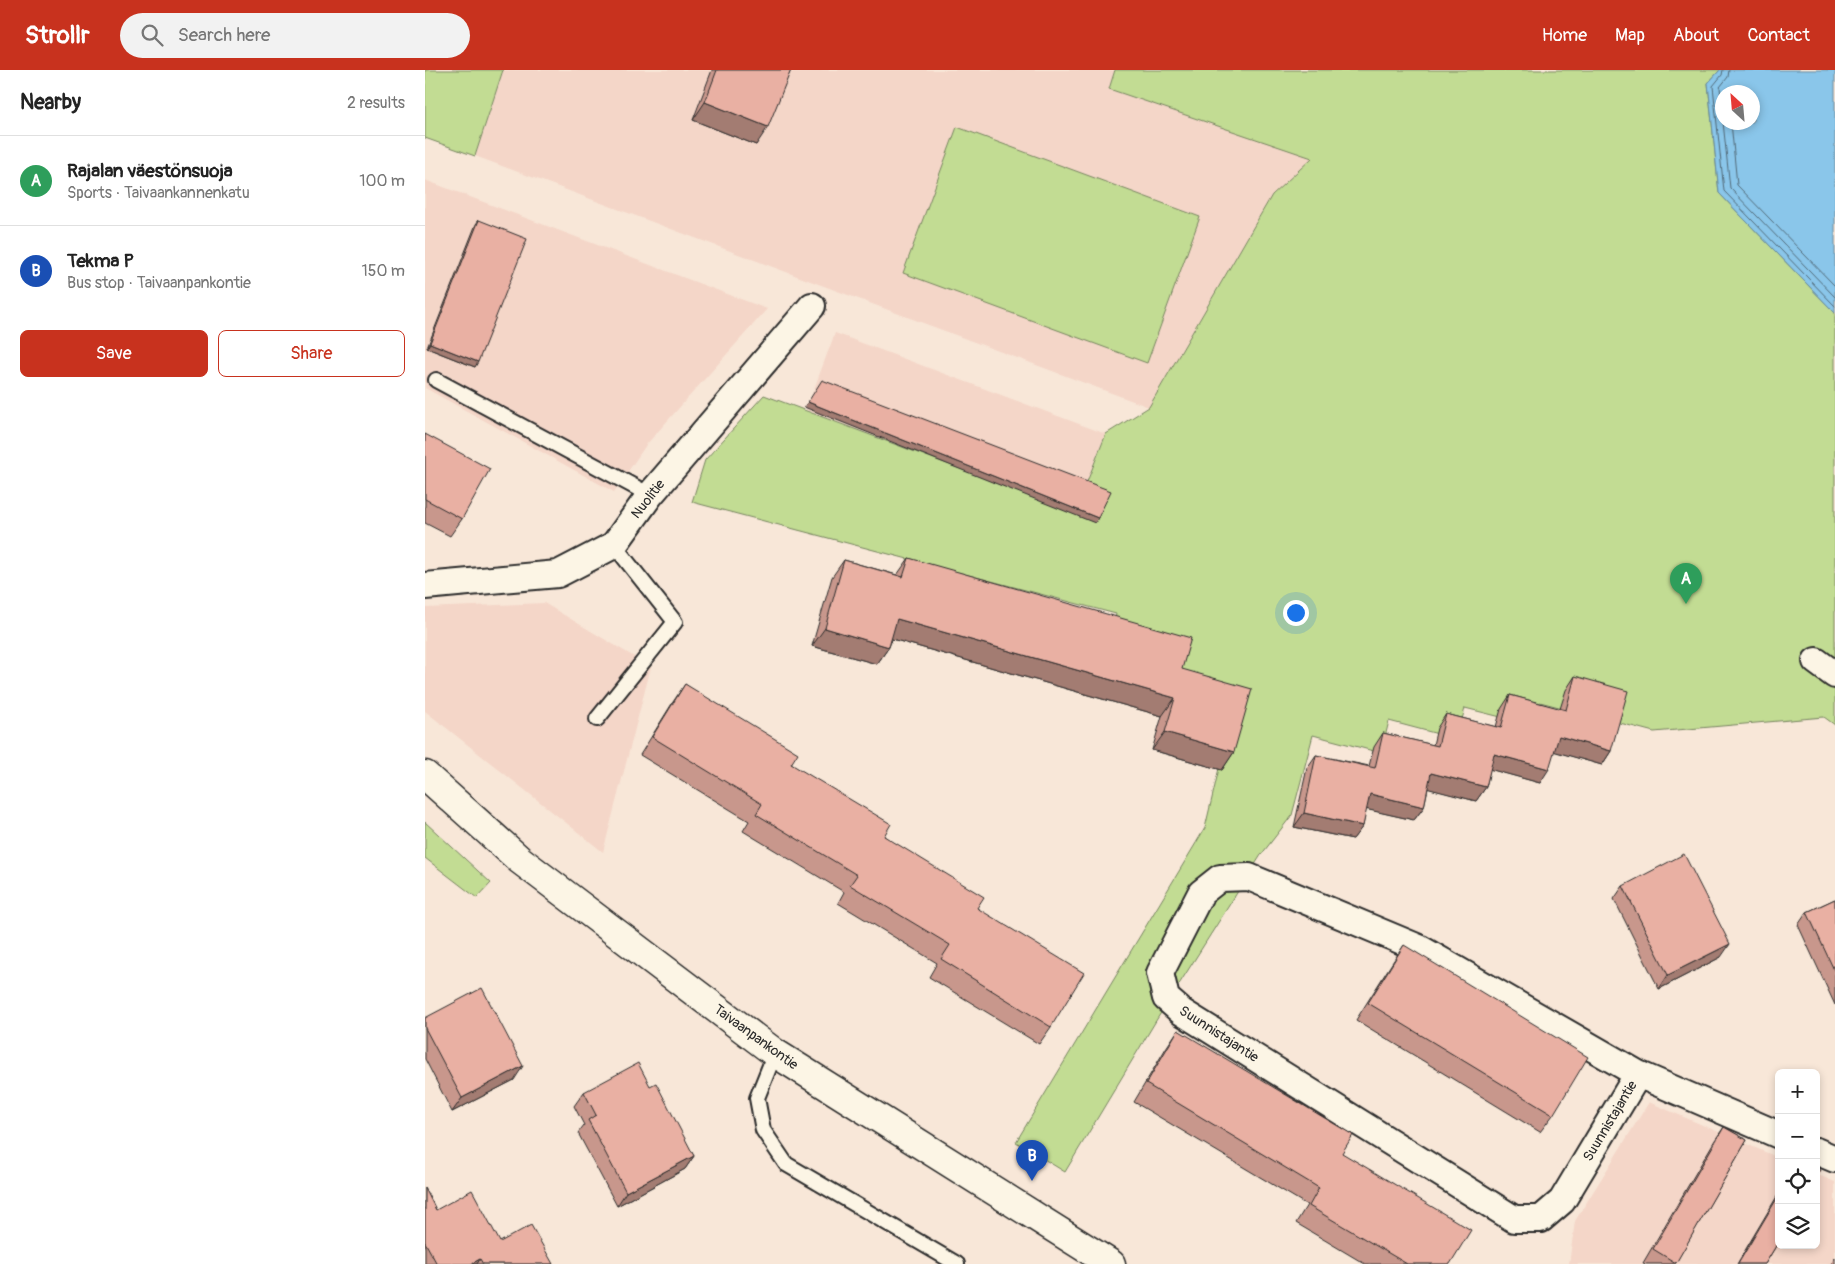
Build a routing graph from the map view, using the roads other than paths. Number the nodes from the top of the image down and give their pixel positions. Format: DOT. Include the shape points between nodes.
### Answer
graph roads {
  1 [pos="812,306"];
  2 [pos="436,380"];
  3 [pos="651,495"];
  4 [pos="614,545"];
  5 [pos="425,586"];
  6 [pos="597,718"];
  7 [pos="425,775"];
  8 [pos="775,1053"];
  9 [pos="1638,1074"];
  10 [pos="1775,1133"];
  11 [pos="1820,1153"];
  12 [pos="1835,1160"];
  13 [pos="957,1264"];
  14 [pos="1111,1264"];
  1 -- 3 [label="street, Nuolitie"];
  2 -- 3 [label="lane"];
  3 -- 4 [label="street, Nuolitie"];
  4 -- 5 [label="street, Nuolitie" via="558,574"];
  4 -- 6 [label="lane" via="675,622"];
  7 -- 8 [label="street, Taivaanpankontie" via="520,860"];
  8 -- 13 [label="lane" via="757,1098 763,1130 786,1164"];
  8 -- 14 [label="street, Taivaanpankontie"];
  9 -- 9 [label="street, Suunnistajantie" via="1419,948 1249,877 1220,878 1201,893 1160,973 1166,998 1182,1012 1514,1219 1541,1219 1562,1201"];
  9 -- 10 [label="street, Suunnistajantie"];
  11 -- 12 [label="street"];
}
